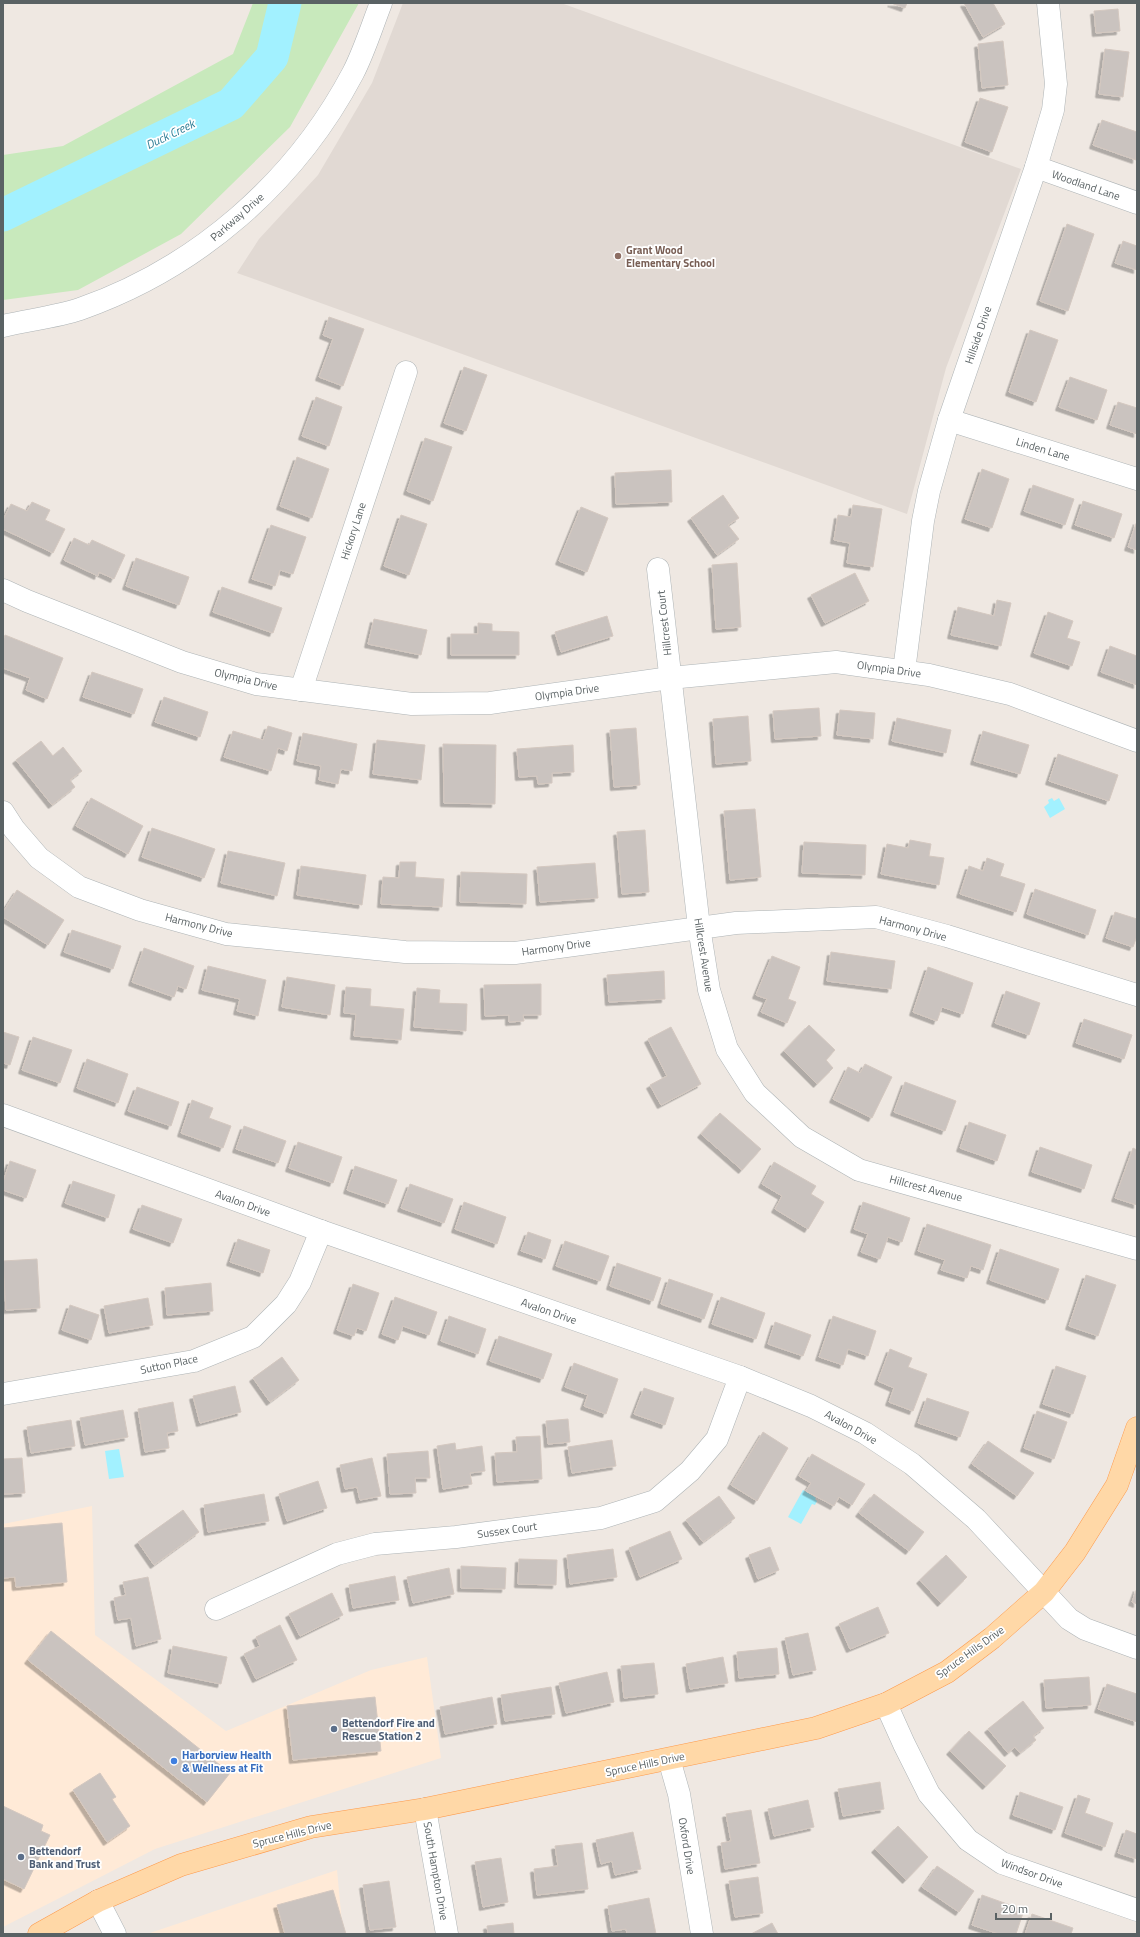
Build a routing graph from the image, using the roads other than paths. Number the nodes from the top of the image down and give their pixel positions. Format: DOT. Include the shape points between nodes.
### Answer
graph roads {
  1 [pos="380,3"];
  2 [pos="1048,3"];
  3 [pos="1036,167"];
  4 [pos="1137,203"];
  5 [pos="3,326"];
  6 [pos="406,372"];
  7 [pos="949,420"];
  8 [pos="1137,479"];
  9 [pos="658,569"];
  10 [pos="3,590"];
  11 [pos="904,671"];
  12 [pos="670,678"];
  13 [pos="301,690"];
  14 [pos="1137,741"];
  15 [pos="3,812"];
  16 [pos="699,927"];
  17 [pos="1137,995"];
  18 [pos="3,1115"];
  19 [pos="321,1231"];
  20 [pos="1137,1249"];
  21 [pos="740,1377"];
  22 [pos="3,1394"];
  23 [pos="1137,1428"];
  24 [pos="1044,1592"];
  25 [pos="216,1609"];
  26 [pos="1137,1648"];
  27 [pos="886,1704"];
  28 [pos="669,1759"];
  29 [pos="425,1809"];
  30 [pos="98,1902"];
  31 [pos="1137,1910"];
  32 [pos="39,1934"];
  33 [pos="115,1934"];
  34 [pos="447,1934"];
  35 [pos="702,1934"];
  1 -- 5 [label="street, Parkway Drive" via="354,72 333,109 288,170 251,207 201,248 137,286 79,309"];
  2 -- 3 [label="street, Hillside Drive" via="1056,84 1053,110"];
  3 -- 4 [label="street, Woodland Lane"];
  3 -- 7 [label="street, Hillside Drive"];
  6 -- 13 [label="street, Hickory Lane"];
  7 -- 8 [label="street, Linden Lane"];
  7 -- 11 [label="street, Hillside Drive" via="923,520"];
  9 -- 12 [label="street, Hillcrest Court"];
  10 -- 13 [label="street, Olympia Drive" via="182,662 256,684"];
  11 -- 12 [label="street, Olympia Drive" via="836,662"];
  11 -- 14 [label="street, Olympia Drive" via="1010,694"];
  12 -- 13 [label="street, Olympia Drive" via="490,703 412,704"];
  12 -- 16 [label="street, Hillcrest Avenue"];
  15 -- 16 [label="street, Harmony Drive" via="39,858 79,887 140,910 226,934 405,952 515,953"];
  16 -- 17 [label="street, Harmony Drive" via="736,923 876,918 947,936"];
  16 -- 20 [label="street, Hillcrest Avenue" via="709,990 727,1049 756,1093 802,1137 859,1170"];
  18 -- 19 [label="street, Avalon Drive"];
  19 -- 21 [label="street, Avalon Drive"];
  19 -- 22 [label="street, Sutton Place" via="297,1287 286,1304 253,1336 194,1361"];
  21 -- 24 [label="street, Avalon Drive" via="812,1406 865,1433 912,1464 976,1518"];
  21 -- 25 [label="street, Sussex Court" via="717,1439 690,1471 655,1501 601,1518 456,1537 375,1544 336,1554"];
  23 -- 24 [label="main road, Spruce Hills Drive" via="1117,1485 1075,1552"];
  24 -- 26 [label="street, Avalon Drive" via="1069,1619 1085,1629"];
  24 -- 27 [label="main road, Spruce Hills Drive" via="992,1638 947,1672"];
  27 -- 28 [label="main road, Spruce Hills Drive" via="816,1728"];
  27 -- 31 [label="street, Windsor Drive" via="929,1794 968,1840 1002,1863"];
  28 -- 29 [label="main road, Spruce Hills Drive"];
  28 -- 35 [label="street, Oxford Drive" via="679,1794"];
  29 -- 30 [label="main road, Spruce Hills Drive" via="299,1830 181,1865"];
  29 -- 34 [label="street, South Hampton Drive"];
  30 -- 32 [label="main road, Spruce Hills Drive"];
  30 -- 33 [label="street"];
}
